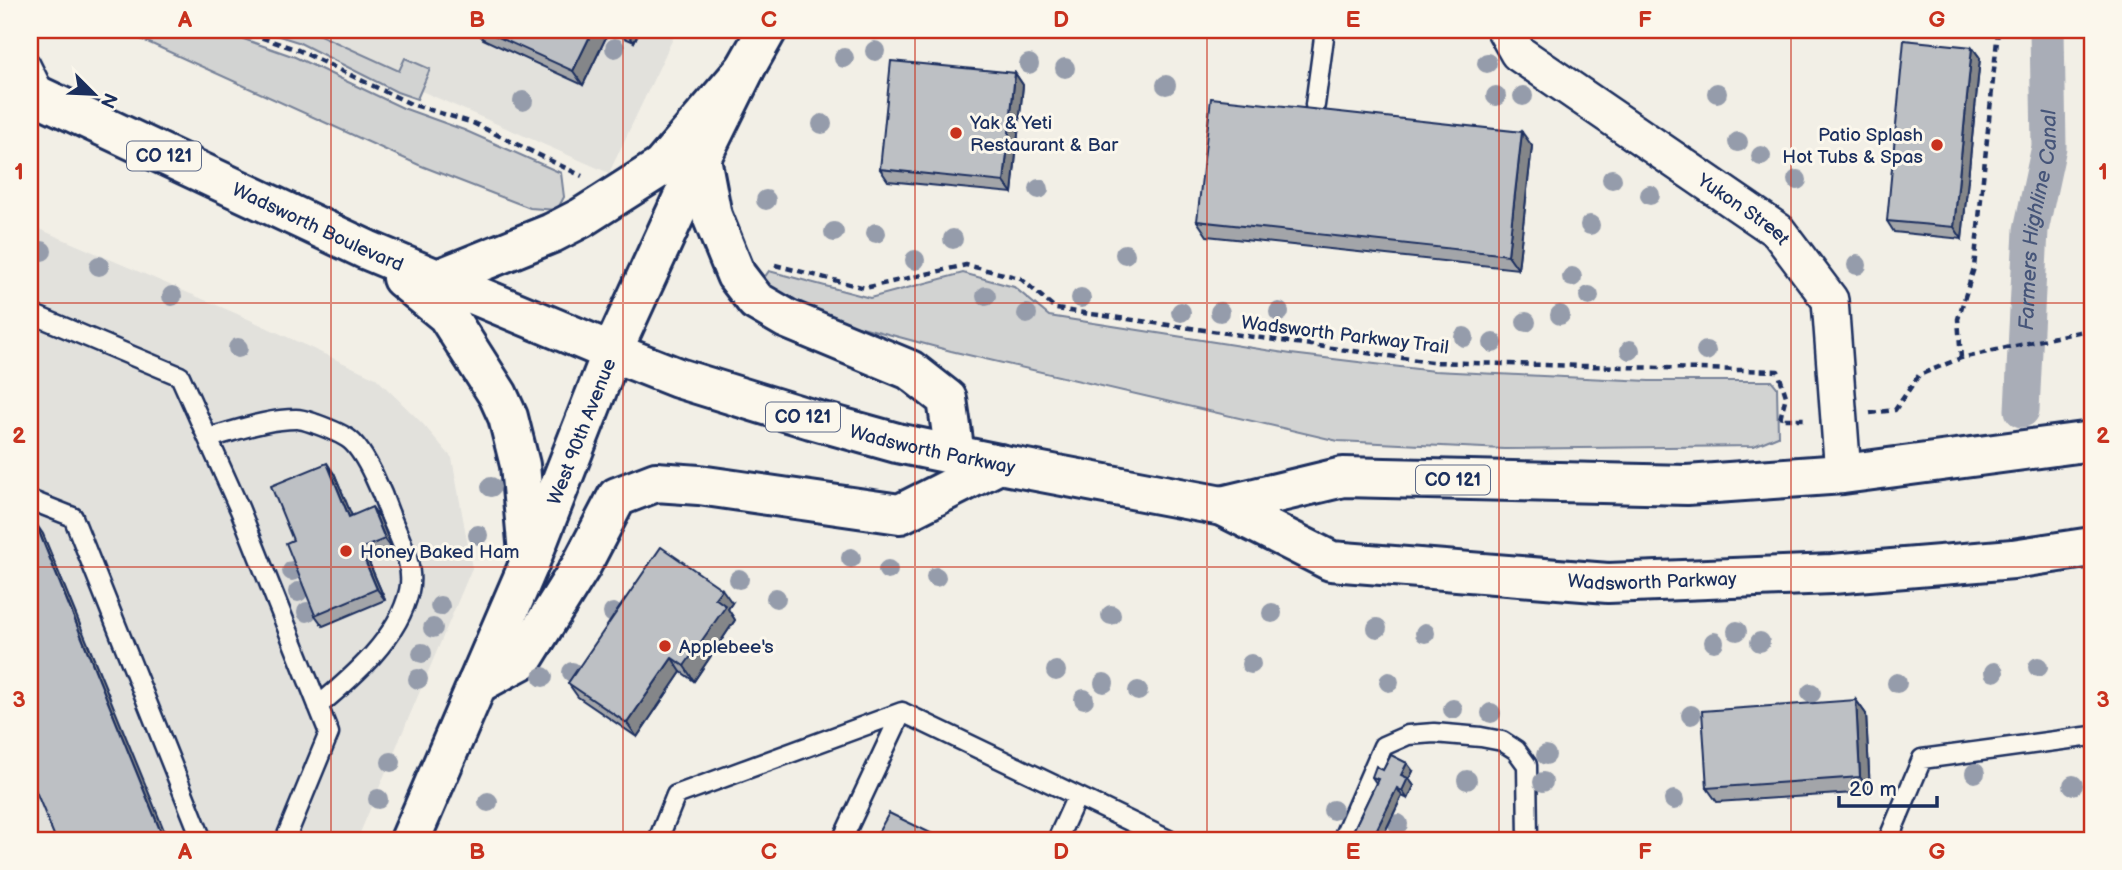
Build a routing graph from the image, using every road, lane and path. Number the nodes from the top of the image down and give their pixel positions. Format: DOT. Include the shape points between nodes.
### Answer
graph roads {
  1 [pos="239,30"];
  2 [pos="767,30"];
  3 [pos="1325,30"];
  4 [pos="1505,30"];
  5 [pos="1998,30"];
  6 [pos="30,63"];
  7 [pos="745,69"];
  8 [pos="36,100"];
  9 [pos="1315,105"];
  10 [pos="701,158"];
  11 [pos="583,177"];
  12 [pos="368,250"];
  13 [pos="774,265"];
  14 [pos="438,279"];
  15 [pos="30,313"];
  16 [pos="2092,329"];
  17 [pos="612,352"];
  18 [pos="1961,358"];
  19 [pos="1838,418"];
  20 [pos="208,438"];
  21 [pos="2092,441"];
  22 [pos="955,455"];
  23 [pos="999,464"];
  24 [pos="1843,474"];
  25 [pos="30,500"];
  26 [pos="1222,506"];
  27 [pos="2092,547"];
  28 [pos="529,564"];
  29 [pos="477,684"];
  30 [pos="318,706"];
  31 [pos="902,712"];
  32 [pos="2092,736"];
  33 [pos="1077,796"];
  34 [pos="202,840"];
  35 [pos="285,840"];
  36 [pos="410,840"];
  37 [pos="658,840"];
  38 [pos="842,840"];
  39 [pos="1057,840"];
  40 [pos="1169,840"];
  41 [pos="1342,840"];
  42 [pos="1528,840"];
  43 [pos="1888,840"];
  1 -- 11 [label="path" via="298,50 411,104 473,123"];
  2 -- 7 [label="main road, West 90th Avenue"];
  3 -- 9 [label="lane"];
  4 -- 19 [label="street, Yukon Street" via="1518,53 1778,231 1830,300"];
  5 -- 18 [label="path" via="1974,268 1958,319"];
  6 -- 8 [label="lane"];
  7 -- 10 [label="main road, West 90th Avenue"];
  7 -- 14 [label="main road" via="661,167 552,233"];
  8 -- 12 [label="main road, Wadsworth Boulevard / CO 121"];
  10 -- 17 [label="main road, West 90th Avenue"];
  10 -- 22 [label="main road" via="712,216 736,275 756,301 787,319 910,370 947,398"];
  12 -- 14 [label="main road, Wadsworth Boulevard / CO 121"];
  12 -- 28 [label="main road" via="447,315 498,395 520,465"];
  13 -- 19 [label="path, Wadsworth Parkway Trail" via="864,288 966,265 1020,278 1056,309 1431,362 1778,371 1786,396 1780,419"];
  14 -- 17 [label="main road, Wadsworth Boulevard / CO 121"];
  15 -- 20 [label="lane" via="180,376"];
  16 -- 18 [label="path, Wadsworth Parkway Trail"];
  17 -- 22 [label="main road, Wadsworth Parkway / CO 121" via="678,378 811,419"];
  17 -- 28 [label="main road, West 90th Avenue"];
  18 -- 19 [label="path, Wadsworth Parkway Trail" via="1919,375 1895,410"];
  19 -- 24 [label="street, Yukon Street"];
  20 -- 30 [label="lane"];
  20 -- 30 [label="lane" via="267,422 298,419 321,426 351,441 384,498 411,569 409,591 399,617 369,659"];
  21 -- 24 [label="main road, Wadsworth Parkway / CO 121"];
  22 -- 23 [label="main road, Wadsworth Parkway / CO 121"];
  23 -- 26 [label="main road, Wadsworth Parkway / CO 121"];
  23 -- 29 [label="main road" via="900,514 656,482 617,497 523,659"];
  24 -- 26 [label="main road, Wadsworth Parkway / CO 121" via="1687,485 1343,477"];
  25 -- 34 [label="lane" via="73,517"];
  26 -- 27 [label="main road, Wadsworth Parkway / CO 121" via="1331,561 1608,583 1832,574 2013,559"];
  28 -- 29 [label="main road, West 90th Avenue"];
  29 -- 36 [label="main road, West 90th Avenue"];
  30 -- 35 [label="lane" via="329,733"];
  31 -- 33 [label="lane"];
  31 -- 37 [label="lane" via="676,795"];
  31 -- 38 [label="lane"];
  32 -- 43 [label="lane" via="1922,759"];
  33 -- 39 [label="lane"];
  33 -- 40 [label="lane"];
  41 -- 42 [label="lane" via="1383,746 1408,735 1434,733 1502,741 1516,750 1527,765"];
}
